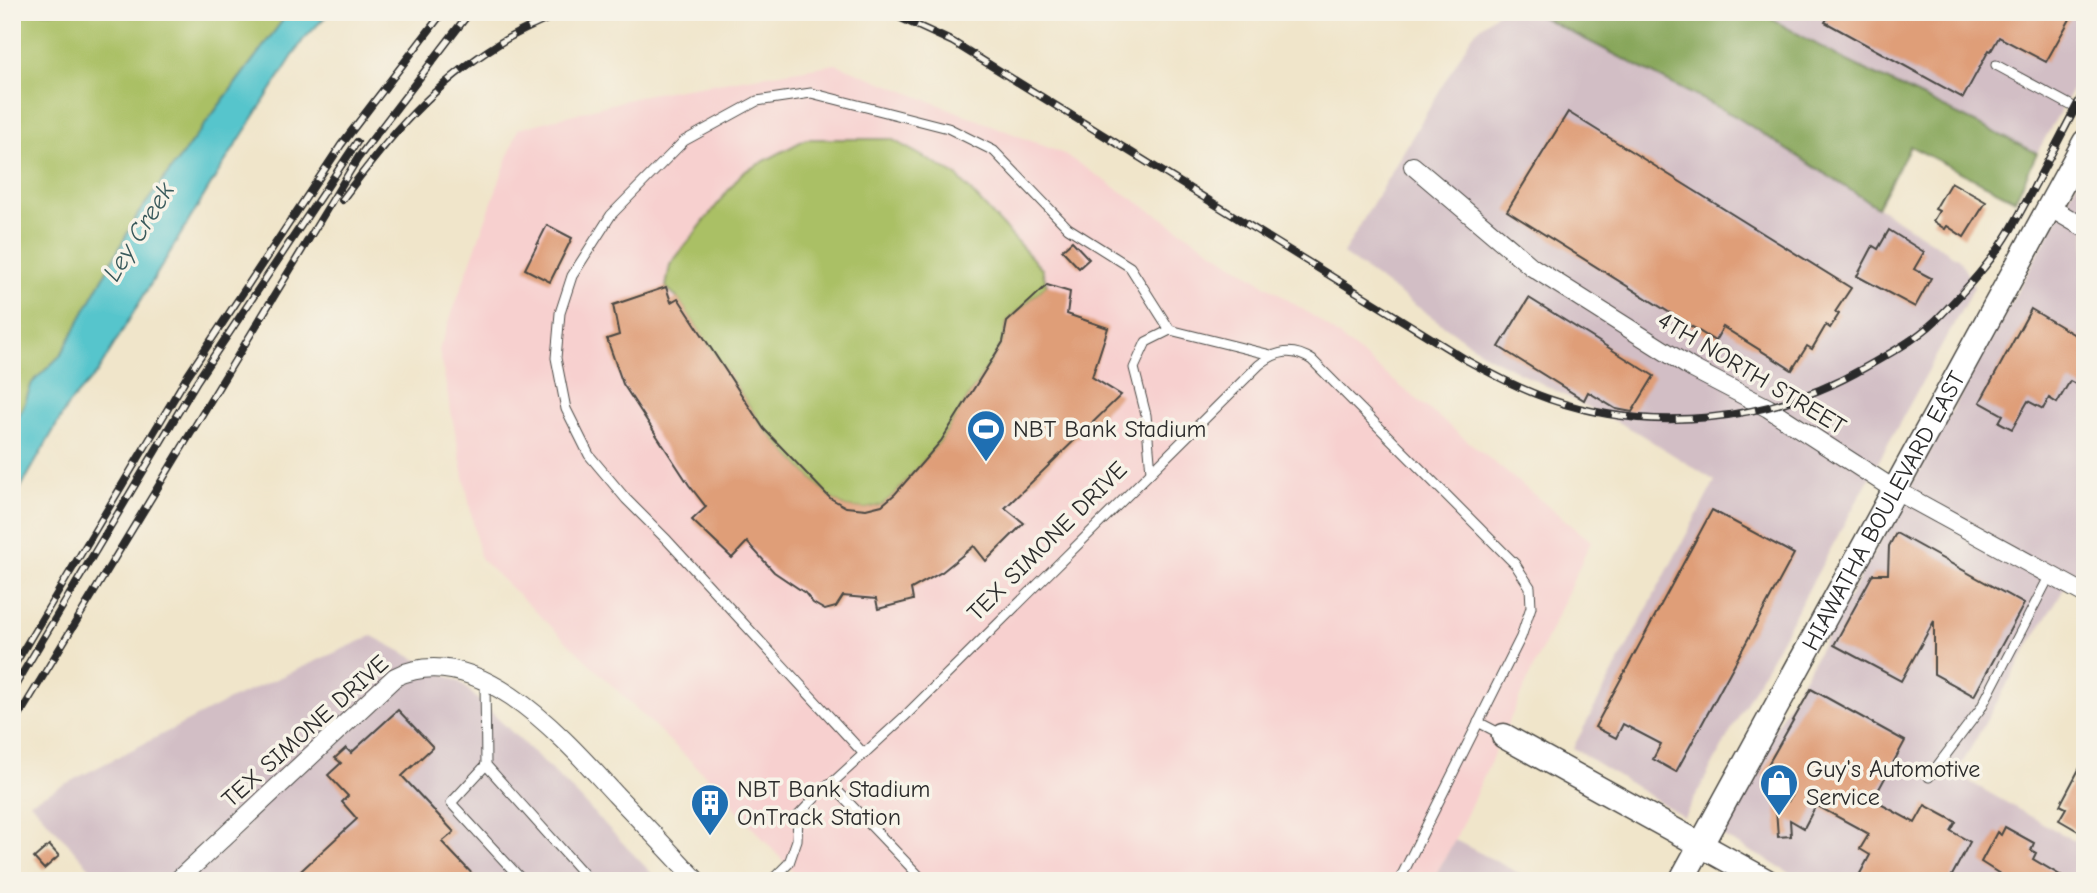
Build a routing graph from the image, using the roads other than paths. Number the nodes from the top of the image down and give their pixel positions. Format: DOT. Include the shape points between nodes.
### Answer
graph roads {
  1 [pos="1996,65"];
  2 [pos="2085,113"];
  3 [pos="2085,142"];
  4 [pos="1413,166"];
  5 [pos="2049,207"];
  6 [pos="2085,228"];
  7 [pos="1170,330"];
  8 [pos="1272,355"];
  9 [pos="1151,472"];
  10 [pos="1895,490"];
  11 [pos="2050,575"];
  12 [pos="2085,594"];
  13 [pos="485,682"];
  14 [pos="1478,722"];
  15 [pos="1504,736"];
  16 [pos="864,754"];
  17 [pos="486,765"];
  18 [pos="1928,777"];
  19 [pos="831,784"];
  20 [pos="1700,845"];
  21 [pos="695,880"];
  22 [pos="177,881"];
  23 [pos="523,881"];
  24 [pos="590,881"];
  25 [pos="771,881"];
  26 [pos="924,881"];
  27 [pos="1399,881"];
  28 [pos="1681,881"];
  29 [pos="1766,881"];
  1 -- 2 [label="lane"];
  3 -- 5 [label="street, HIAWATHA BOULEVARD EAST"];
  4 -- 10 [label="street, 4TH NORTH STREET" via="1532,267"];
  5 -- 6 [label="street"];
  5 -- 10 [label="street, HIAWATHA BOULEVARD EAST"];
  7 -- 8 [label="lane"];
  7 -- 9 [label="lane" via="1146,342 1134,368 1146,415"];
  7 -- 16 [label="lane" via="1130,267 1069,228 994,151 948,128 811,93 757,101 684,141 611,215 572,276 560,313 556,358 566,409 589,455 626,499"];
  8 -- 9 [label="lane, TEX SIMONE DRIVE"];
  8 -- 14 [label="lane" via="1282,351 1312,360 1515,564 1530,587 1531,607 1521,637"];
  9 -- 16 [label="lane, TEX SIMONE DRIVE"];
  10 -- 11 [label="street, 4TH NORTH STREET"];
  10 -- 20 [label="street, HIAWATHA BOULEVARD EAST"];
  11 -- 12 [label="street, 4TH NORTH STREET"];
  11 -- 18 [label="lane" via="1981,708"];
  13 -- 17 [label="lane"];
  13 -- 21 [label="street, TEX SIMONE DRIVE" via="561,736"];
  13 -- 22 [label="street, TEX SIMONE DRIVE" via="448,668 422,668 395,677"];
  14 -- 15 [label="lane"];
  14 -- 27 [label="lane"];
  15 -- 20 [label="street"];
  16 -- 19 [label="lane, TEX SIMONE DRIVE"];
  17 -- 23 [label="lane" via="451,803"];
  17 -- 24 [label="lane"];
  19 -- 25 [label="lane, TEX SIMONE DRIVE" via="798,816 797,840 789,863"];
  19 -- 26 [label="lane"];
  20 -- 28 [label="street, HIAWATHA BOULEVARD EAST"];
  20 -- 29 [label="street"];
}
